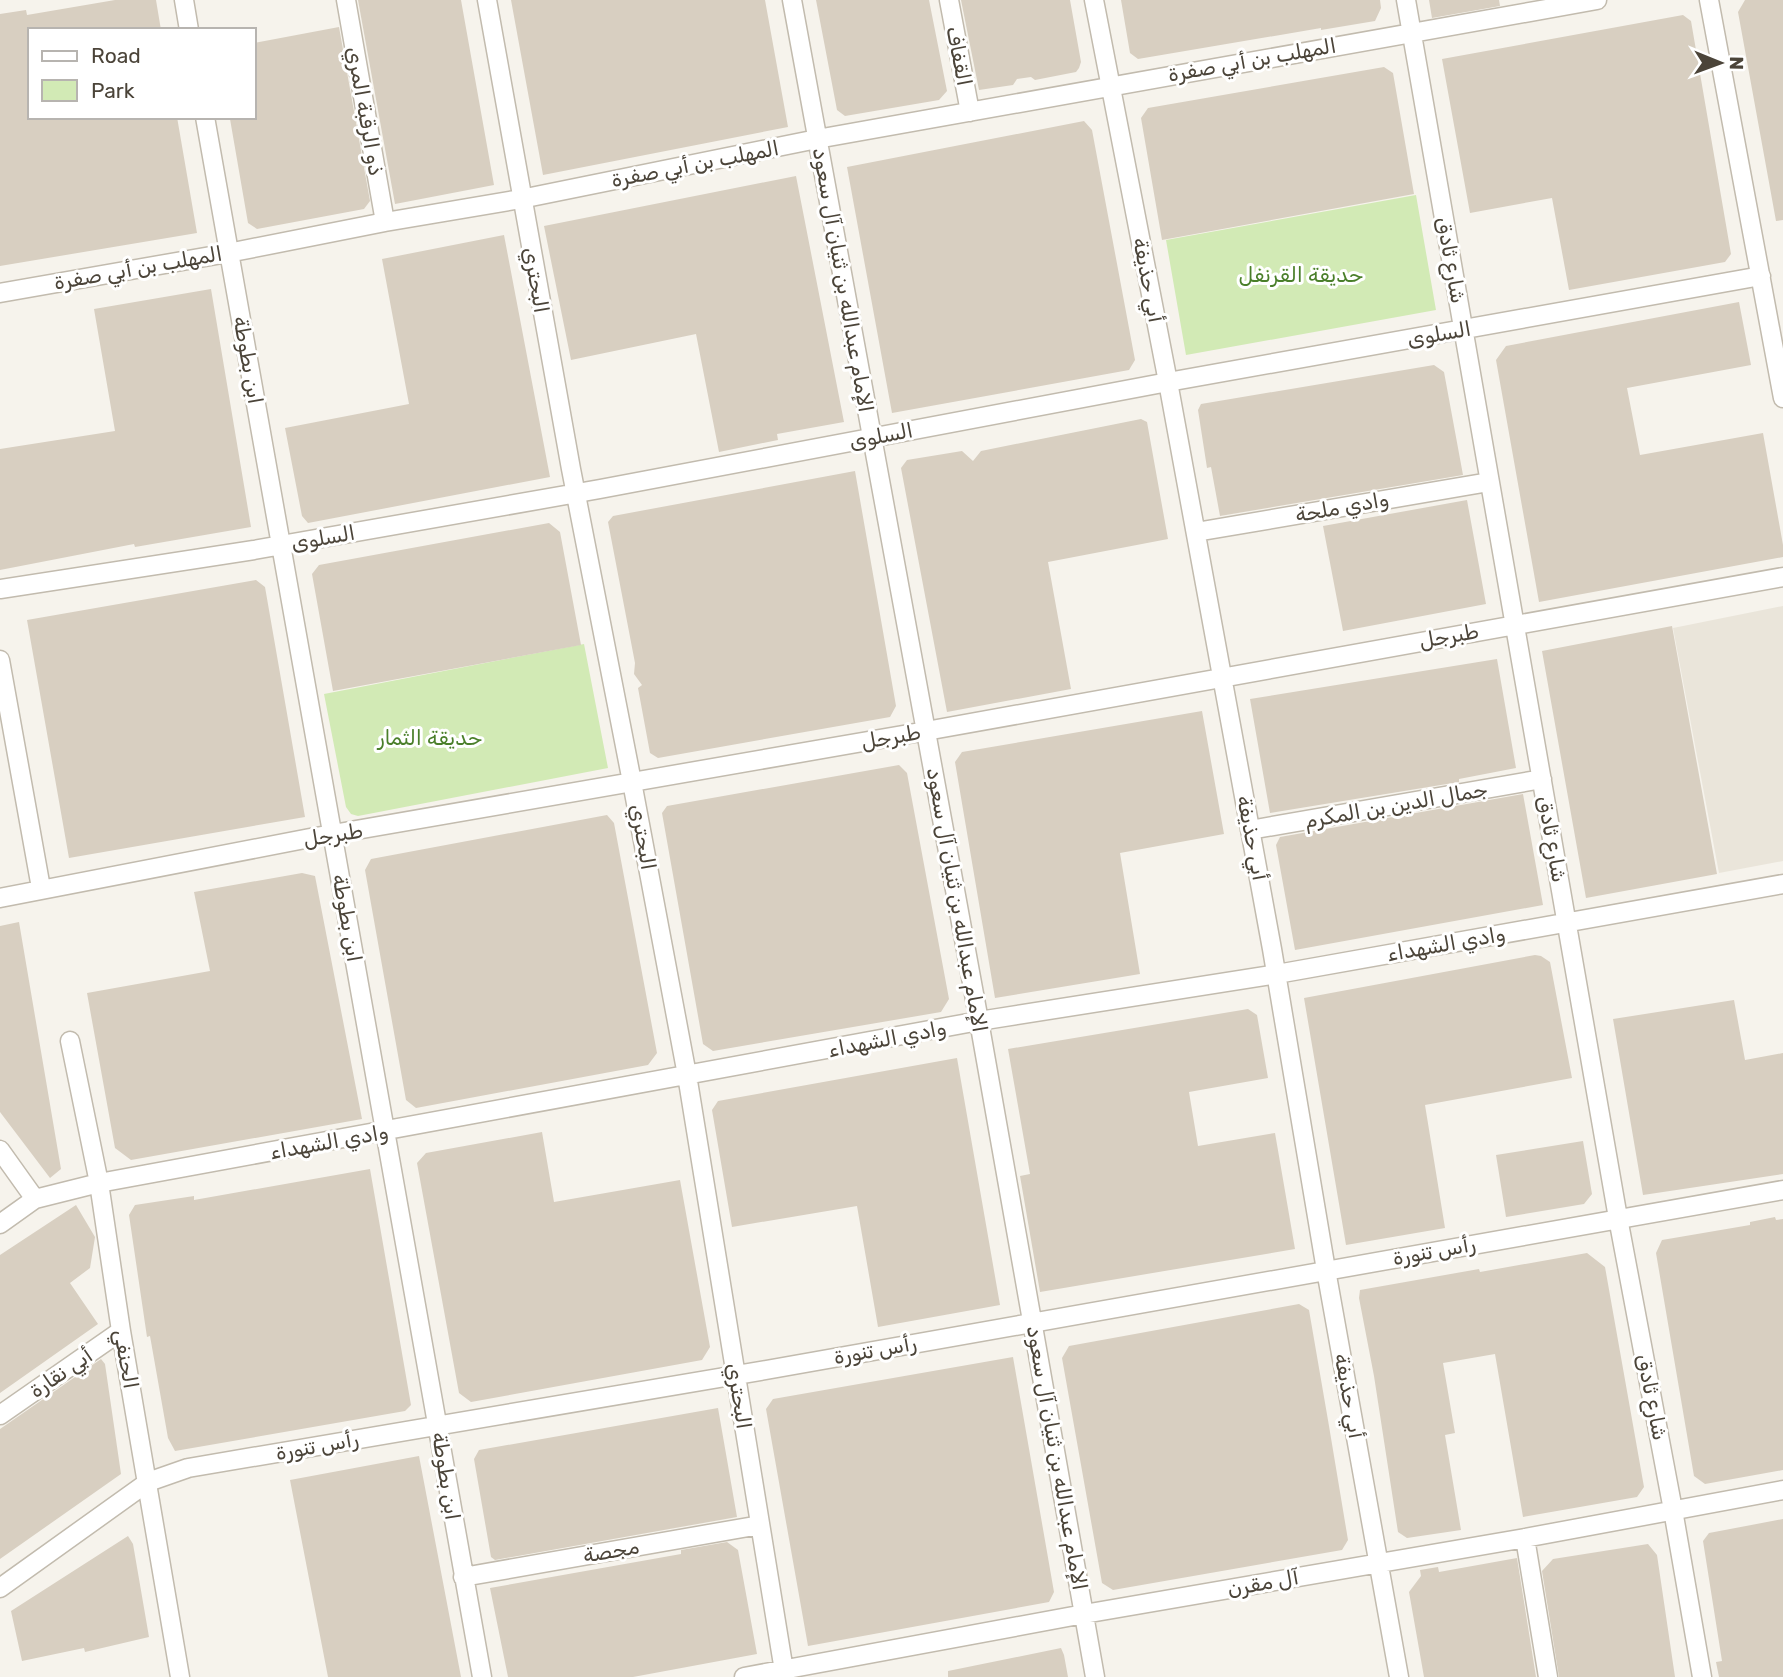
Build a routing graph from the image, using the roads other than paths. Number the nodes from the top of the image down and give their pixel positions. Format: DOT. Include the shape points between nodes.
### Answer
graph roads {
  1 [pos="184,0"];
  2 [pos="346,0"];
  3 [pos="486,0"];
  4 [pos="792,0"];
  5 [pos="949,0"];
  6 [pos="1094,0"];
  7 [pos="1406,0"];
  8 [pos="1597,0"];
  9 [pos="1709,0"];
  10 [pos="189,28"];
  11 [pos="1411,32"];
  12 [pos="1110,86"];
  13 [pos="970,112"];
  14 [pos="205,119"];
  15 [pos="817,139"];
  16 [pos="521,199"];
  17 [pos="385,222"];
  18 [pos="228,253"];
  19 [pos="1760,276"];
  20 [pos="0,293"];
  21 [pos="1777,325"];
  22 [pos="1463,330"];
  23 [pos="1168,382"];
  24 [pos="1783,398"];
  25 [pos="872,438"];
  26 [pos="1489,482"];
  27 [pos="575,493"];
  28 [pos="1196,532"];
  29 [pos="282,545"];
  30 [pos="1783,577"];
  31 [pos="0,589"];
  32 [pos="1516,625"];
  33 [pos="0,660"];
  34 [pos="1222,677"];
  35 [pos="926,731"];
  36 [pos="1542,779"];
  37 [pos="632,782"];
  38 [pos="1250,830"];
  39 [pos="332,835"];
  40 [pos="1783,884"];
  41 [pos="41,888"];
  42 [pos="0,898"];
  43 [pos="1567,923"];
  44 [pos="1277,974"];
  45 [pos="979,1021"];
  46 [pos="70,1041"];
  47 [pos="687,1076"];
  48 [pos="386,1132"];
  49 [pos="0,1150"];
  50 [pos="99,1182"];
  51 [pos="1783,1190"];
  52 [pos="35,1199"];
  53 [pos="1618,1218"];
  54 [pos="0,1224"];
  55 [pos="1326,1270"];
  56 [pos="1033,1321"];
  57 [pos="121,1331"];
  58 [pos="736,1375"];
  59 [pos="0,1415"];
  60 [pos="438,1425"];
  61 [pos="148,1482"];
  62 [pos="1783,1490"];
  63 [pos="1673,1510"];
  64 [pos="760,1525"];
  65 [pos="1525,1538"];
  66 [pos="1379,1563"];
  67 [pos="463,1577"];
  68 [pos="0,1588"];
  69 [pos="1084,1614"];
  70 [pos="785,1673"];
  71 [pos="180,1677"];
  72 [pos="482,1677"];
  73 [pos="744,1677"];
  74 [pos="1095,1677"];
  75 [pos="1399,1677"];
  76 [pos="1548,1677"];
  77 [pos="1702,1677"];
  1 -- 10 [label="street"];
  2 -- 17 [label="street, ذو الرقبة المري"];
  3 -- 16 [label="street, البحتري"];
  4 -- 15 [label="street, الإمام عبدالله بن ثنيان آل سعود"];
  5 -- 13 [label="street, القفاف"];
  6 -- 12 [label="street, أبي حذيفة"];
  7 -- 11 [label="street, شارع ثادق"];
  8 -- 11 [label="street, المهلب بن أبي صفرة"];
  9 -- 19 [label="street"];
  11 -- 12 [label="street, المهلب بن أبي صفرة"];
  11 -- 22 [label="street, شارع ثادق"];
  12 -- 13 [label="street, المهلب بن أبي صفرة"];
  12 -- 23 [label="street, أبي حذيفة"];
  13 -- 15 [label="street, المهلب بن أبي صفرة"];
  14 -- 18 [label="street, ابن بطوطة"];
  15 -- 16 [label="street, المهلب بن أبي صفرة"];
  15 -- 25 [label="street, الإمام عبدالله بن ثنيان آل سعود"];
  16 -- 17 [label="street, المهلب بن أبي صفرة"];
  16 -- 27 [label="street, البحتري"];
  17 -- 18 [label="street, المهلب بن أبي صفرة"];
  18 -- 20 [label="street, المهلب بن أبي صفرة"];
  18 -- 29 [label="street, ابن بطوطة"];
  19 -- 21 [label="street"];
  19 -- 22 [label="street, السلوى"];
  21 -- 24 [label="street"];
  22 -- 23 [label="street, السلوى"];
  22 -- 26 [label="street, شارع ثادق"];
  23 -- 25 [label="street, السلوى"];
  23 -- 28 [label="street, أبي حذيفة"];
  25 -- 27 [label="street, السلوى"];
  25 -- 35 [label="street, الإمام عبدالله بن ثنيان آل سعود"];
  26 -- 28 [label="street, وادي ملحة"];
  26 -- 32 [label="street, شارع ثادق"];
  27 -- 29 [label="street, السلوى"];
  27 -- 37 [label="street, البحتري"];
  28 -- 34 [label="street, أبي حذيفة"];
  29 -- 31 [label="street, السلوى"];
  29 -- 39 [label="street, ابن بطوطة"];
  30 -- 32 [label="street, طبرجل"];
  32 -- 34 [label="street, طبرجل"];
  32 -- 36 [label="street, شارع ثادق"];
  33 -- 41 [label="street"];
  34 -- 35 [label="street, طبرجل"];
  34 -- 38 [label="street, أبي حذيفة"];
  35 -- 37 [label="street, طبرجل"];
  35 -- 45 [label="street, الإمام عبدالله بن ثنيان آل سعود"];
  36 -- 38 [label="street, جمال الدين بن المكرم"];
  36 -- 43 [label="street, شارع ثادق"];
  37 -- 39 [label="street, طبرجل"];
  37 -- 47 [label="street, البحتري"];
  38 -- 44 [label="street, أبي حذيفة"];
  39 -- 41 [label="street, طبرجل"];
  39 -- 48 [label="street, ابن بطوطة"];
  40 -- 43 [label="street, وادي الشهداء"];
  41 -- 42 [label="street, طبرجل"];
  43 -- 44 [label="street, وادي الشهداء"];
  43 -- 53 [label="street, شارع ثادق"];
  44 -- 45 [label="street, وادي الشهداء"];
  44 -- 55 [label="street, أبي حذيفة"];
  45 -- 47 [label="street, وادي الشهداء"];
  45 -- 56 [label="street, الإمام عبدالله بن ثنيان آل سعود"];
  46 -- 50 [label="street, الحنفي"];
  47 -- 48 [label="street, وادي الشهداء"];
  47 -- 58 [label="street, البحتري"];
  48 -- 50 [label="street, وادي الشهداء"];
  48 -- 60 [label="street, ابن بطوطة"];
  49 -- 52 [label="street"];
  50 -- 52 [label="street, وادي الشهداء"];
  50 -- 57 [label="street, الحنفي"];
  51 -- 53 [label="street, رأس تنورة"];
  52 -- 54 [label="street, وادي الشهداء"];
  53 -- 55 [label="street, رأس تنورة"];
  53 -- 63 [label="street, شارع ثادق"];
  55 -- 56 [label="street, رأس تنورة"];
  55 -- 66 [label="street, أبي حذيفة"];
  56 -- 58 [label="street, رأس تنورة"];
  56 -- 69 [label="street, الإمام عبدالله بن ثنيان آل سعود"];
  57 -- 59 [label="street, أبي نقارة"];
  57 -- 61 [label="street, الحنفي"];
  58 -- 60 [label="street, رأس تنورة"];
  58 -- 64 [label="street, البحتري"];
  60 -- 61 [label="street, رأس تنورة" via="188,1468"];
  60 -- 67 [label="street, ابن بطوطة"];
  61 -- 68 [label="street, رأس تنورة"];
  61 -- 71 [label="street, الحنفي"];
  62 -- 63 [label="street, آل مقرن"];
  63 -- 65 [label="street, آل مقرن"];
  63 -- 77 [label="street, شارع ثادق"];
  64 -- 67 [label="street, مجصة"];
  64 -- 70 [label="street, البحتري"];
  65 -- 66 [label="street, آل مقرن"];
  65 -- 76 [label="street"];
  66 -- 69 [label="street, آل مقرن"];
  66 -- 75 [label="street, أبي حذيفة"];
  67 -- 72 [label="street, ابن بطوطة"];
  69 -- 70 [label="street, آل مقرن"];
  69 -- 74 [label="street, الإمام عبدالله بن ثنيان آل سعود"];
  70 -- 73 [label="street, آل مقرن"];
}
